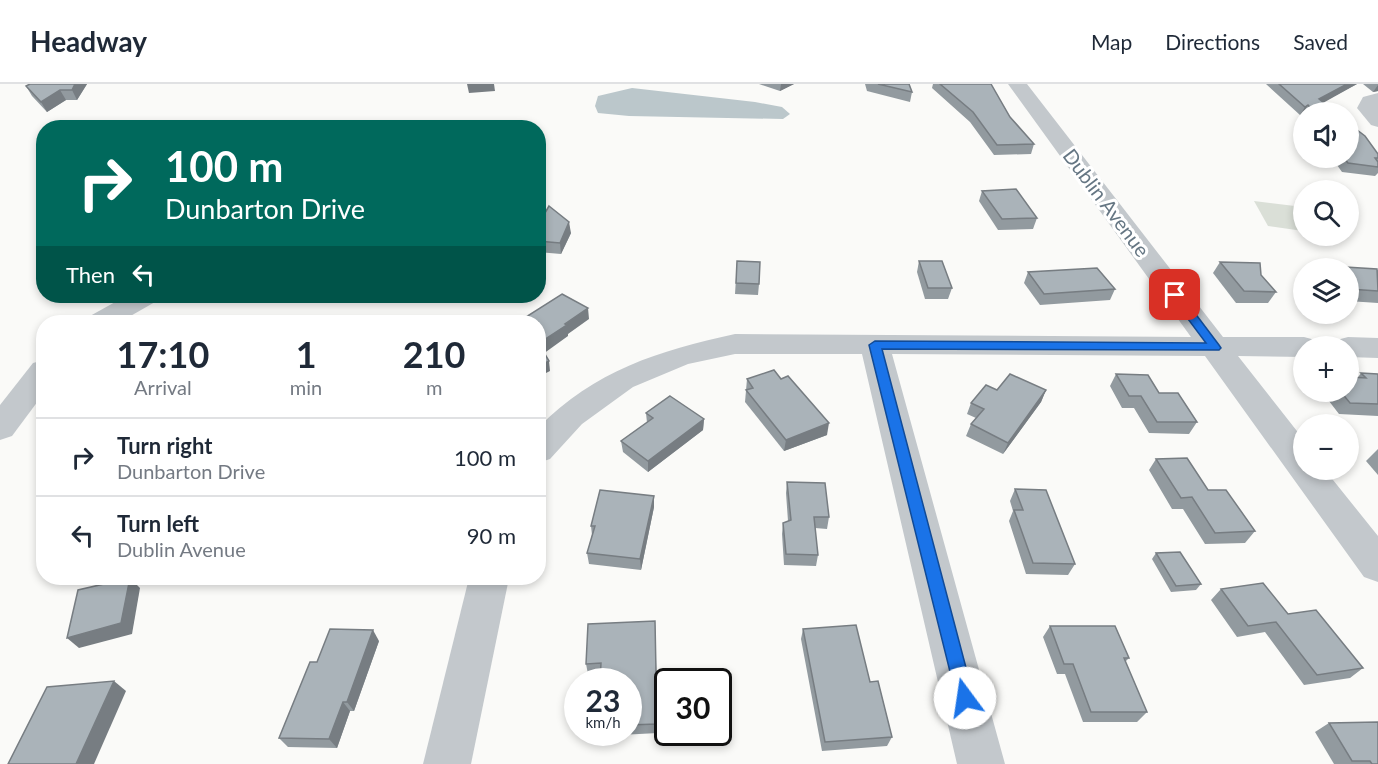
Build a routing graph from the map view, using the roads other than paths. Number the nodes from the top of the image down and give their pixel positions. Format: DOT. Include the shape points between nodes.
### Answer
graph roads {
  1 [pos="1017,84"];
  2 [pos="1378,99"];
  3 [pos="1378,121"];
  4 [pos="133,303"];
  5 [pos="112,315"];
  6 [pos="875,345"];
  7 [pos="1293,347"];
  8 [pos="1359,347"];
  9 [pos="1215,348"];
  10 [pos="1378,348"];
  11 [pos="36,381"];
  12 [pos="0,428"];
  13 [pos="546,442"];
  14 [pos="1293,451"];
  15 [pos="1314,480"];
  16 [pos="1378,565"];
  17 [pos="487,585"];
  18 [pos="447,764"];
  19 [pos="981,764"];
  1 -- 9 [label="street, Dublin Avenue"];
  2 -- 3 [label="street" via="1370,101 1367,108"];
  4 -- 5 [label="street"];
  6 -- 9 [label="street"];
  6 -- 13 [label="street" via="735,344 680,356 622,380 570,416"];
  6 -- 19 [label="street"];
  7 -- 9 [label="street"];
  8 -- 10 [label="street"];
  9 -- 14 [label="street, Dublin Avenue"];
  11 -- 12 [label="street"];
  15 -- 16 [label="street"];
  17 -- 18 [label="street"];
}
